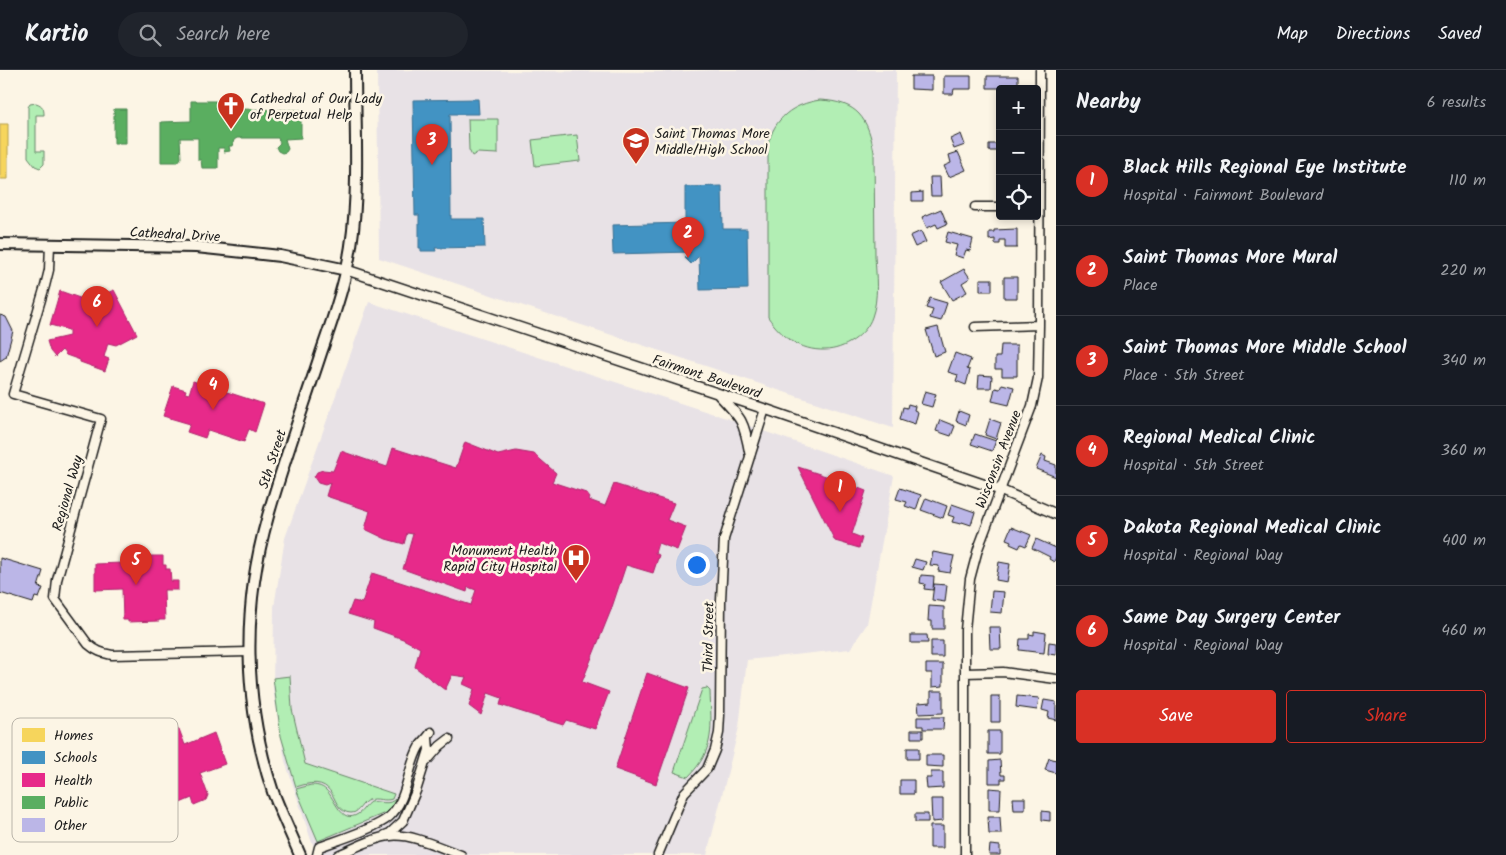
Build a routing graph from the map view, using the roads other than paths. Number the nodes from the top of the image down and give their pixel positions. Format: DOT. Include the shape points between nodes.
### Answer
graph roads {
  1 [pos="355,70"];
  2 [pos="1040,70"];
  3 [pos="1038,175"];
  4 [pos="975,207"];
  5 [pos="996,207"];
  6 [pos="1038,220"];
  7 [pos="0,244"];
  8 [pos="50,244"];
  9 [pos="347,270"];
  10 [pos="1040,325"];
  11 [pos="975,327"];
  12 [pos="717,393"];
  13 [pos="765,409"];
  14 [pos="750,454"];
  15 [pos="1000,490"];
  16 [pos="1056,514"];
  17 [pos="249,652"];
  18 [pos="965,673"];
  19 [pos="1056,679"];
  20 [pos="449,740"];
  21 [pos="424,764"];
  22 [pos="375,825"];
  23 [pos="396,828"];
  24 [pos="405,836"];
  25 [pos="378,838"];
  26 [pos="300,855"];
  27 [pos="317,855"];
  28 [pos="338,855"];
  29 [pos="461,855"];
  30 [pos="658,855"];
  31 [pos="965,855"];
  1 -- 9 [label="main road, 5th Street" via="355,191"];
  2 -- 3 [label="street, Wisconsin Avenue"];
  4 -- 5 [label="street"];
  6 -- 10 [label="street, Wisconsin Avenue"];
  7 -- 8 [label="main road, Cathedral Drive"];
  8 -- 9 [label="main road, Cathedral Drive" via="236,251"];
  8 -- 17 [label="street, Regional Way" via="49,270 13,394 101,419 54,590 55,599 88,644 102,653"];
  9 -- 12 [label="street, Fairmont Boulevard"];
  9 -- 17 [label="main road, 5th Street" via="264,531 252,594"];
  10 -- 11 [label="street"];
  10 -- 15 [label="street, Wisconsin Avenue" via="1039,361 1032,406"];
  12 -- 13 [label="street, Fairmont Boulevard"];
  12 -- 14 [label="street" via="740,417"];
  13 -- 14 [label="street, Third Street"];
  13 -- 15 [label="street, Fairmont Boulevard"];
  14 -- 30 [label="street, Third Street" via="724,539 719,733 707,769 684,793"];
  15 -- 16 [label="street, Fairmont Boulevard"];
  15 -- 18 [label="street, Wisconsin Avenue" via="970,579"];
  17 -- 26 [label="main road, 5th Street" via="255,712 266,766"];
  18 -- 19 [label="street" via="1003,672"];
  18 -- 31 [label="street, Wisconsin Avenue"];
  20 -- 21 [label="street"];
  21 -- 22 [label="street" via="429,750 429,735 419,746 398,806 389,817"];
  21 -- 23 [label="street" via="416,791"];
  22 -- 23 [label="street"];
  22 -- 27 [label="street" via="319,847"];
  23 -- 24 [label="street"];
  23 -- 25 [label="street"];
  24 -- 25 [label="street"];
  24 -- 29 [label="street"];
  25 -- 28 [label="street"];
}
